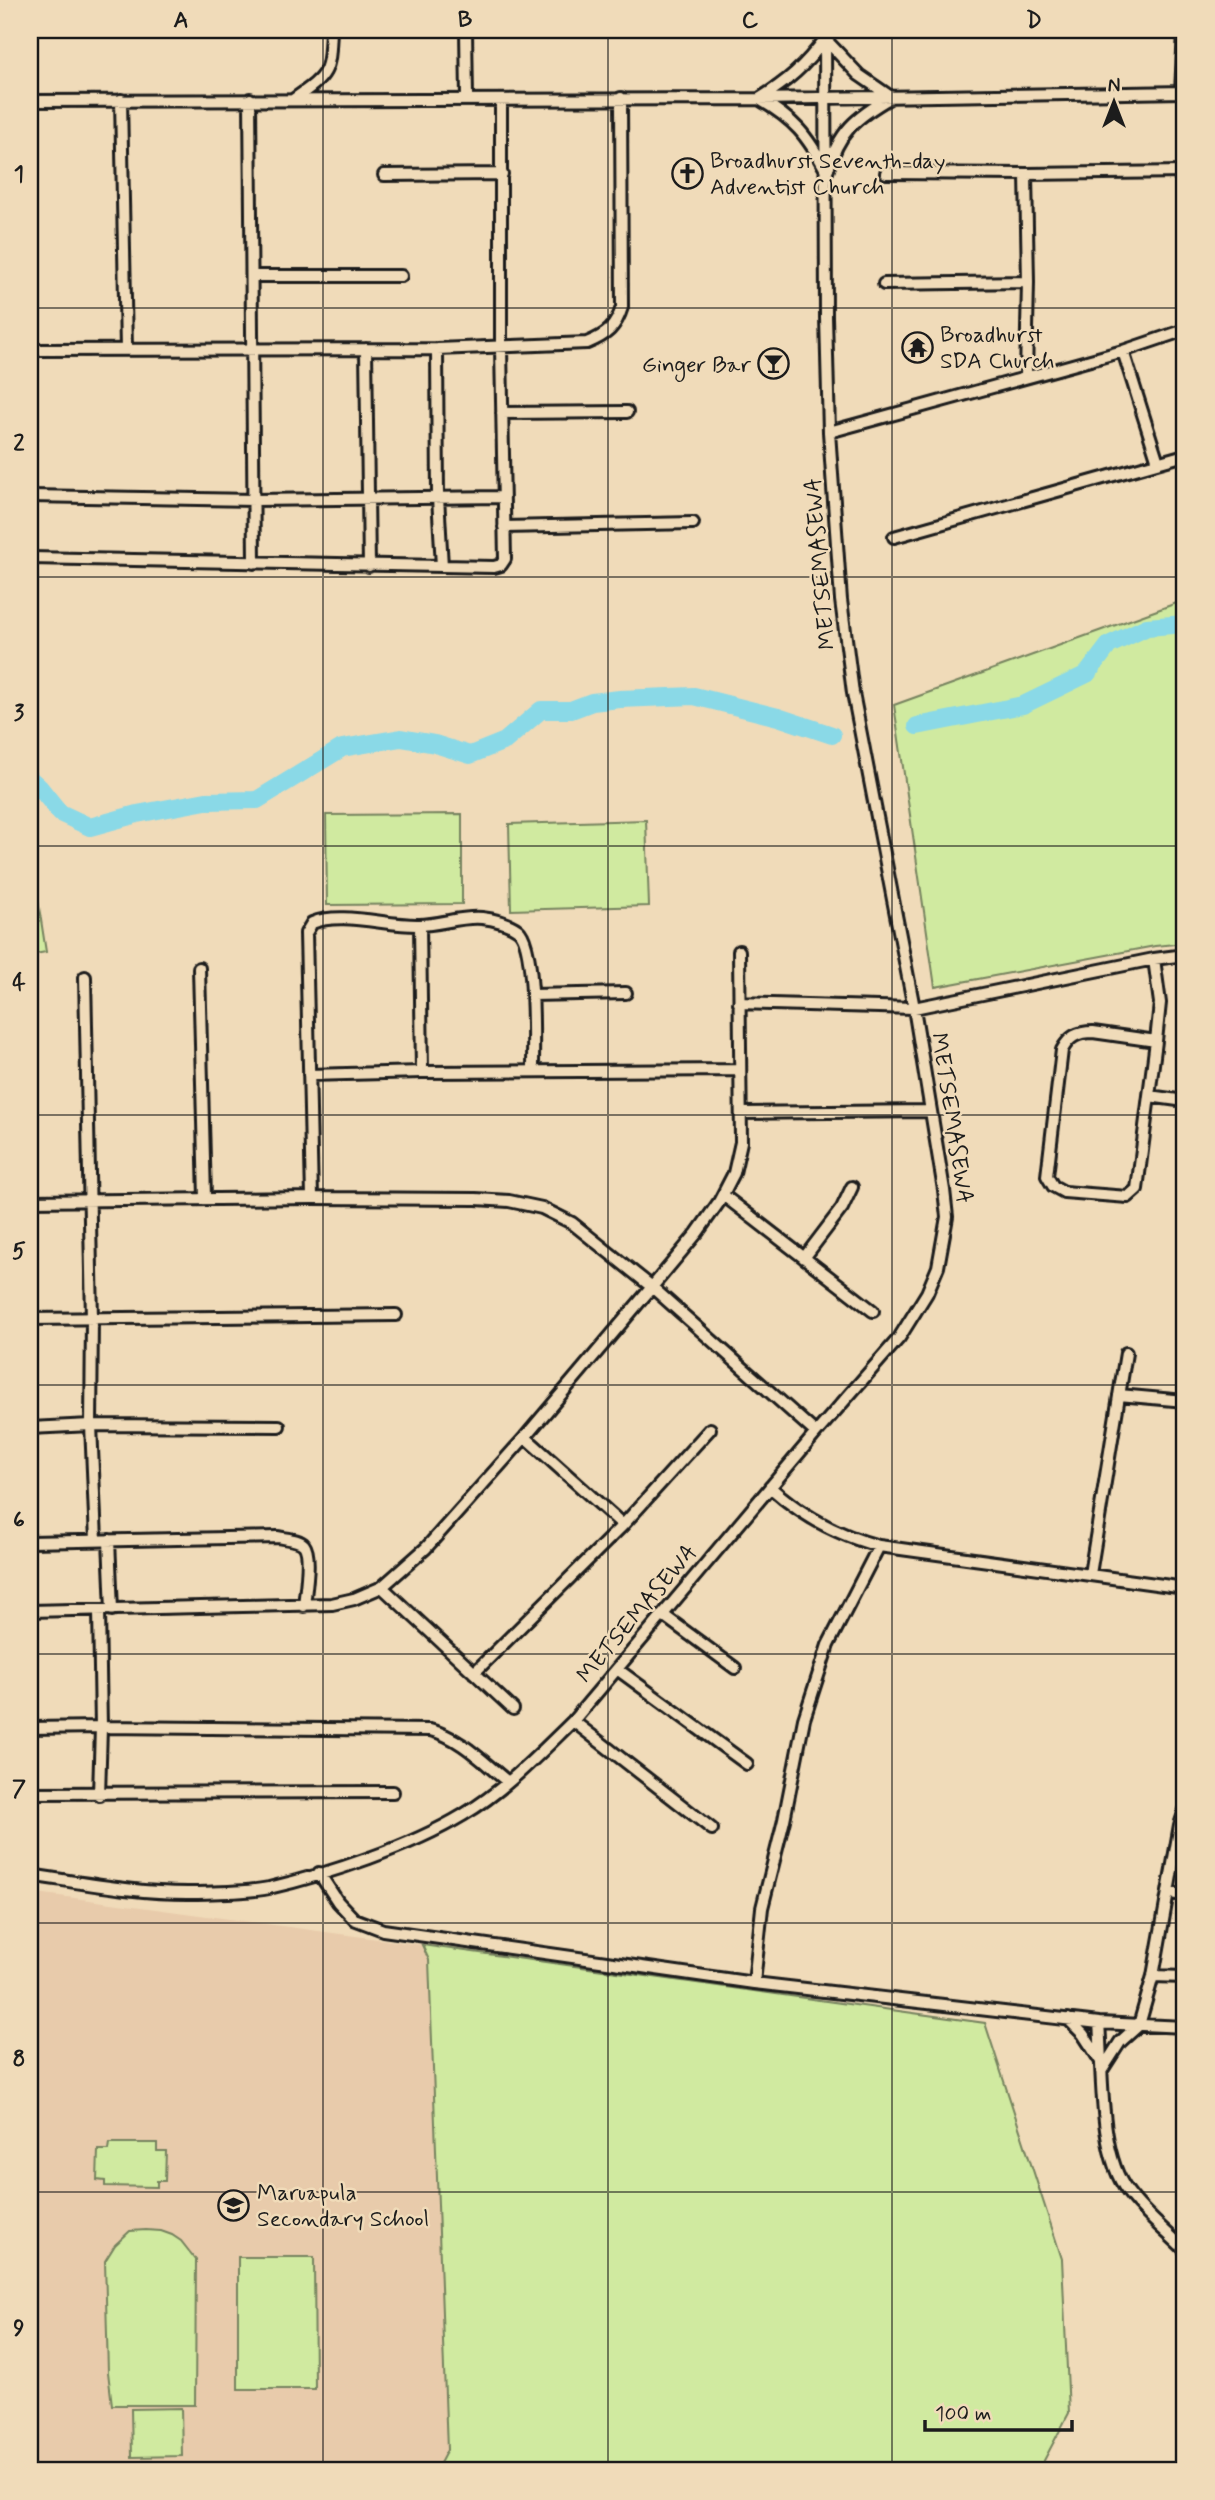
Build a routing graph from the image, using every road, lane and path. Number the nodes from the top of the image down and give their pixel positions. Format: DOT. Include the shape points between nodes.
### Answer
graph roads {
  1 [pos="331,30"];
  2 [pos="466,30"];
  3 [pos="1184,30"];
  4 [pos="825,34"];
  5 [pos="1183,92"];
  6 [pos="891,97"];
  7 [pos="467,98"];
  8 [pos="621,98"];
  9 [pos="826,98"];
  10 [pos="250,99"];
  11 [pos="294,99"];
  12 [pos="759,99"];
  13 [pos="121,100"];
  14 [pos="501,100"];
  15 [pos="30,101"];
  16 [pos="827,172"];
  17 [pos="1185,172"];
  18 [pos="886,173"];
  19 [pos="502,174"];
  20 [pos="1026,174"];
  21 [pos="384,175"];
  22 [pos="252,276"];
  23 [pos="401,276"];
  24 [pos="1028,282"];
  25 [pos="884,284"];
  26 [pos="1185,330"];
  27 [pos="501,348"];
  28 [pos="126,349"];
  29 [pos="254,349"];
  30 [pos="366,349"];
  31 [pos="437,349"];
  32 [pos="30,350"];
  33 [pos="1124,351"];
  34 [pos="1026,376"];
  35 [pos="626,412"];
  36 [pos="502,413"];
  37 [pos="829,432"];
  38 [pos="1185,455"];
  39 [pos="1158,462"];
  40 [pos="30,496"];
  41 [pos="438,497"];
  42 [pos="503,497"];
  43 [pos="254,500"];
  44 [pos="369,500"];
  45 [pos="693,523"];
  46 [pos="503,527"];
  47 [pos="894,537"];
  48 [pos="30,558"];
  49 [pos="254,563"];
  50 [pos="369,566"];
  51 [pos="442,566"];
  52 [pos="420,925"];
  53 [pos="739,951"];
  54 [pos="1185,955"];
  55 [pos="1154,959"];
  56 [pos="199,968"];
  57 [pos="85,977"];
  58 [pos="626,993"];
  59 [pos="532,995"];
  60 [pos="739,1003"];
  61 [pos="914,1008"];
  62 [pos="1156,1041"];
  63 [pos="740,1070"];
  64 [pos="533,1071"];
  65 [pos="422,1072"];
  66 [pos="309,1074"];
  67 [pos="1149,1096"];
  68 [pos="1185,1101"];
  69 [pos="931,1111"];
  70 [pos="741,1113"];
  71 [pos="852,1186"];
  72 [pos="723,1195"];
  73 [pos="312,1198"];
  74 [pos="205,1199"];
  75 [pos="30,1201"];
  76 [pos="90,1201"];
  77 [pos="804,1258"];
  78 [pos="652,1287"];
  79 [pos="873,1311"];
  80 [pos="396,1315"];
  81 [pos="30,1319"];
  82 [pos="92,1319"];
  83 [pos="1126,1353"];
  84 [pos="1119,1395"];
  85 [pos="1185,1401"];
  86 [pos="91,1425"];
  87 [pos="279,1426"];
  88 [pos="30,1428"];
  89 [pos="710,1429"];
  90 [pos="816,1433"];
  91 [pos="525,1437"];
  92 [pos="770,1488"];
  93 [pos="623,1525"];
  94 [pos="109,1540"];
  95 [pos="96,1541"];
  96 [pos="30,1542"];
  97 [pos="879,1546"];
  98 [pos="1090,1574"];
  99 [pos="382,1587"];
  100 [pos="1185,1588"];
  101 [pos="303,1606"];
  102 [pos="99,1610"];
  103 [pos="112,1610"];
  104 [pos="30,1611"];
  105 [pos="663,1615"];
  106 [pos="735,1668"];
  107 [pos="617,1669"];
  108 [pos="474,1673"];
  109 [pos="513,1709"];
  110 [pos="573,1721"];
  111 [pos="101,1727"];
  112 [pos="30,1728"];
  113 [pos="747,1764"];
  114 [pos="508,1782"];
  115 [pos="30,1793"];
  116 [pos="393,1793"];
  117 [pos="99,1795"];
  118 [pos="1185,1810"];
  119 [pos="712,1829"];
  120 [pos="319,1873"];
  121 [pos="30,1875"];
  122 [pos="1168,1893"];
  123 [pos="1185,1895"];
  124 [pos="1153,1976"];
  125 [pos="1185,1977"];
  126 [pos="754,1983"];
  127 [pos="1068,2019"];
  128 [pos="1099,2022"];
  129 [pos="1139,2025"];
  130 [pos="1185,2027"];
  131 [pos="1102,2068"];
  132 [pos="1185,2250"];
  1 -- 11 [label="street" via="329,64 323,78"];
  2 -- 7 [label="street"];
  3 -- 5 [label="street"];
  4 -- 6 [label="street" via="859,75"];
  4 -- 9 [label="street, METSEMASEWA"];
  4 -- 12 [label="street" via="805,65"];
  5 -- 6 [label="street"];
  6 -- 9 [label="street"];
  6 -- 16 [label="street" via="863,113 834,146"];
  7 -- 11 [label="street"];
  7 -- 14 [label="street"];
  8 -- 12 [label="street"];
  8 -- 14 [label="street"];
  8 -- 27 [label="street" via="622,307 618,321 611,331 587,344"];
  9 -- 12 [label="street"];
  9 -- 16 [label="street, METSEMASEWA"];
  10 -- 11 [label="street"];
  10 -- 13 [label="street"];
  10 -- 22 [label="street"];
  12 -- 16 [label="street" via="799,128"];
  13 -- 15 [label="street"];
  13 -- 28 [label="street"];
  14 -- 19 [label="street"];
  16 -- 37 [label="street, METSEMASEWA"];
  17 -- 20 [label="street"];
  18 -- 20 [label="street"];
  19 -- 21 [label="street"];
  19 -- 27 [label="street"];
  20 -- 24 [label="street"];
  22 -- 23 [label="street"];
  22 -- 29 [label="street"];
  24 -- 25 [label="street"];
  24 -- 34 [label="street"];
  26 -- 33 [label="street"];
  27 -- 31 [label="street"];
  27 -- 36 [label="street"];
  28 -- 29 [label="street"];
  28 -- 32 [label="street"];
  29 -- 30 [label="street"];
  29 -- 43 [label="street"];
  30 -- 31 [label="street"];
  30 -- 44 [label="street"];
  31 -- 41 [label="street"];
  33 -- 34 [label="street"];
  33 -- 39 [label="street"];
  34 -- 37 [label="street"];
  35 -- 36 [label="street"];
  36 -- 42 [label="street"];
  37 -- 61 [label="street, METSEMASEWA" via="852,693"];
  38 -- 39 [label="street"];
  39 -- 47 [label="street"];
  40 -- 43 [label="street"];
  41 -- 42 [label="street"];
  41 -- 44 [label="street"];
  41 -- 51 [label="street"];
  42 -- 46 [label="street"];
  43 -- 44 [label="street"];
  43 -- 49 [label="street"];
  44 -- 50 [label="street"];
  45 -- 46 [label="street"];
  46 -- 51 [label="street" via="505,559 501,565"];
  48 -- 49 [label="street"];
  49 -- 50 [label="street"];
  50 -- 51 [label="street"];
  52 -- 59 [label="street" via="482,918 519,930 527,943"];
  52 -- 65 [label="street"];
  52 -- 66 [label="street" via="332,919 308,927"];
  53 -- 60 [label="street"];
  54 -- 55 [label="street"];
  55 -- 61 [label="street"];
  55 -- 62 [label="street" via="1160,1003"];
  56 -- 74 [label="street"];
  57 -- 76 [label="street"];
  58 -- 59 [label="street"];
  59 -- 64 [label="street"];
  60 -- 61 [label="street"];
  60 -- 63 [label="street"];
  61 -- 69 [label="street, METSEMASEWA"];
  62 -- 67 [label="street"];
  62 -- 67 [label="street" via="1093,1032 1078,1034 1067,1042 1062,1050 1047,1176 1053,1186 1065,1192 1116,1198 1133,1194"];
  63 -- 64 [label="street"];
  63 -- 70 [label="street"];
  64 -- 65 [label="street"];
  65 -- 66 [label="street"];
  66 -- 73 [label="street"];
  67 -- 68 [label="street"];
  69 -- 70 [label="street"];
  69 -- 90 [label="street, METSEMASEWA" via="947,1217 938,1267 899,1338"];
  70 -- 72 [label="street" via="741,1142"];
  71 -- 77 [label="street" via="842,1208"];
  72 -- 77 [label="street"];
  72 -- 78 [label="street"];
  73 -- 74 [label="street"];
  73 -- 78 [label="street" via="476,1199 542,1208 572,1223"];
  74 -- 76 [label="street"];
  75 -- 76 [label="street"];
  76 -- 82 [label="street"];
  77 -- 79 [label="street"];
  78 -- 90 [label="street"];
  78 -- 91 [label="street"];
  80 -- 82 [label="street"];
  81 -- 82 [label="street"];
  82 -- 86 [label="street"];
  83 -- 84 [label="street"];
  84 -- 85 [label="street"];
  84 -- 98 [label="street"];
  86 -- 87 [label="street"];
  86 -- 88 [label="street"];
  86 -- 95 [label="street"];
  89 -- 93 [label="street"];
  90 -- 92 [label="street, METSEMASEWA"];
  91 -- 93 [label="street"];
  91 -- 99 [label="street" via="426,1548"];
  92 -- 97 [label="street" via="836,1532"];
  92 -- 105 [label="street, METSEMASEWA"];
  93 -- 108 [label="street"];
  94 -- 95 [label="street"];
  94 -- 101 [label="street" via="278,1537 296,1541 308,1555"];
  94 -- 103 [label="street"];
  95 -- 96 [label="street"];
  97 -- 98 [label="street"];
  97 -- 126 [label="street" via="828,1645 804,1718 762,1908"];
  98 -- 100 [label="street"];
  99 -- 101 [label="street" via="354,1599"];
  99 -- 108 [label="street"];
  101 -- 103 [label="street"];
  102 -- 103 [label="street"];
  102 -- 104 [label="street"];
  102 -- 111 [label="street"];
  105 -- 106 [label="street"];
  105 -- 107 [label="street, METSEMASEWA"];
  107 -- 110 [label="street, METSEMASEWA"];
  107 -- 113 [label="street"];
  108 -- 109 [label="street"];
  110 -- 114 [label="street, METSEMASEWA"];
  110 -- 119 [label="street"];
  111 -- 112 [label="street"];
  111 -- 114 [label="street" via="430,1730 454,1740"];
  111 -- 117 [label="street"];
  114 -- 120 [label="street, METSEMASEWA" via="463,1815 421,1836 377,1856"];
  115 -- 117 [label="street"];
  116 -- 117 [label="street"];
  118 -- 122 [label="street"];
  120 -- 121 [label="street, METSEMASEWA" via="267,1888 192,1893"];
  120 -- 126 [label="street" via="355,1919 383,1930"];
  122 -- 123 [label="street"];
  122 -- 124 [label="street"];
  124 -- 125 [label="street"];
  124 -- 129 [label="street"];
  126 -- 127 [label="street"];
  127 -- 128 [label="street"];
  127 -- 131 [label="street" via="1096,2051"];
  128 -- 129 [label="street"];
  128 -- 131 [label="street"];
  129 -- 130 [label="street"];
  129 -- 131 [label="street"];
  131 -- 132 [label="street" via="1104,2110 1117,2172 1139,2205"];
}
